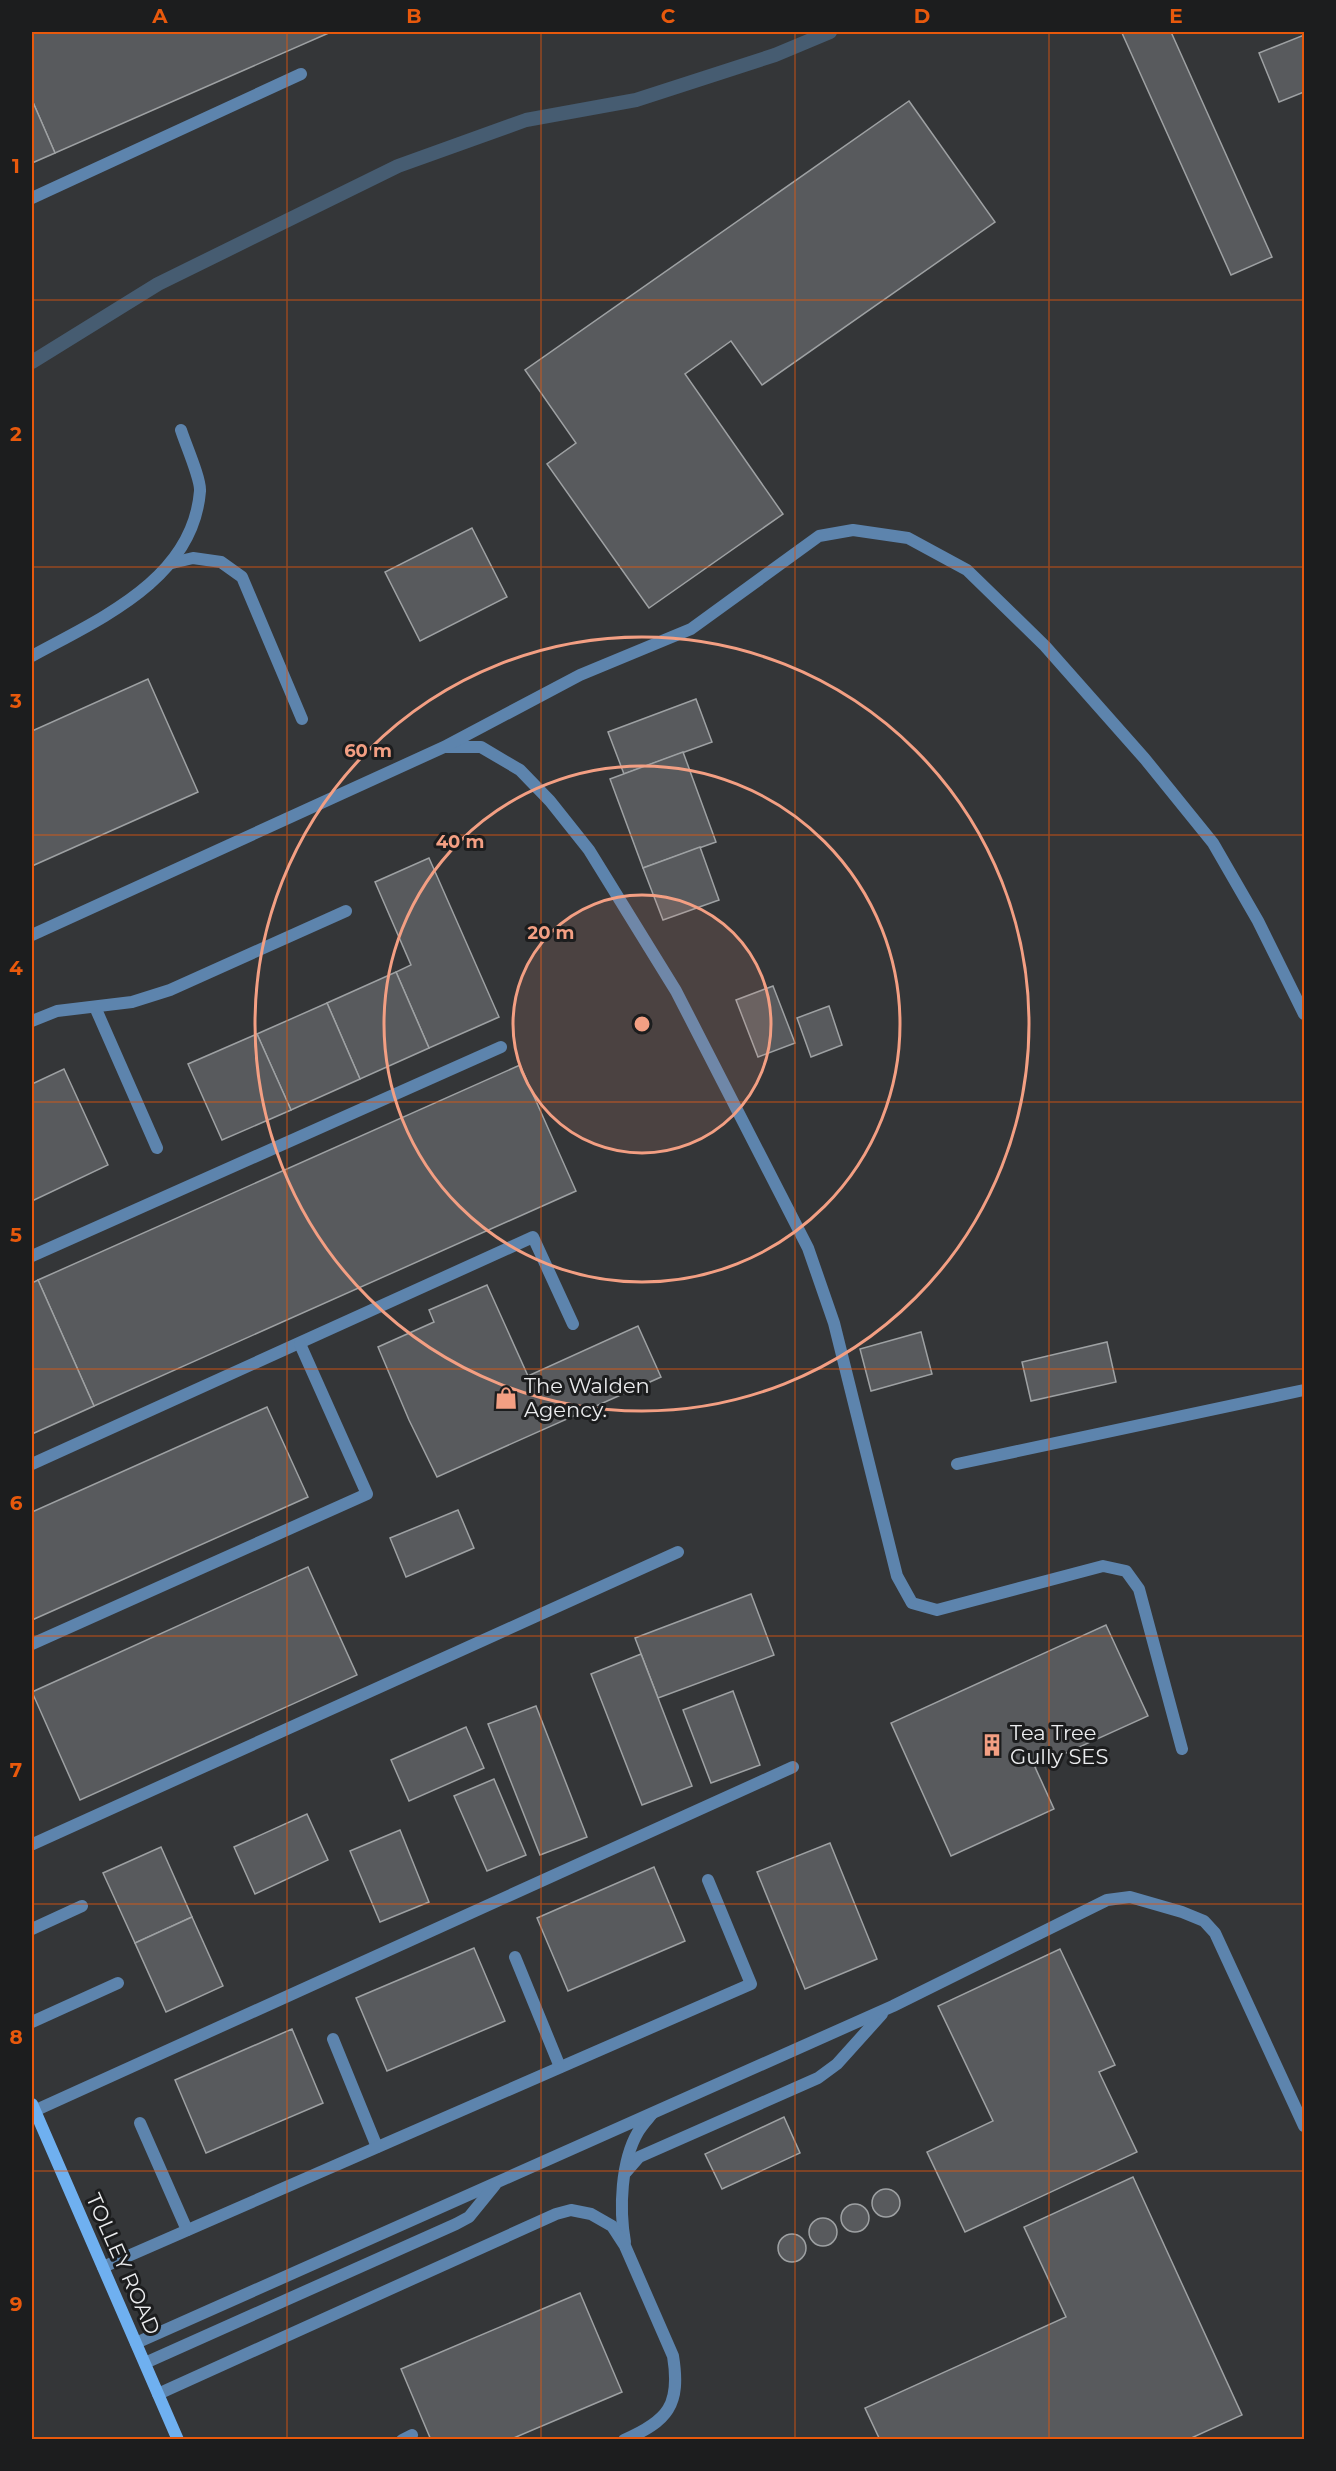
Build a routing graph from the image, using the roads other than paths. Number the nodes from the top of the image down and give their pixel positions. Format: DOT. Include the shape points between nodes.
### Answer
graph roads {
  1 [pos="301,74"];
  2 [pos="32,198"];
  3 [pos="181,430"];
  4 [pos="172,563"];
  5 [pos="32,656"];
  6 [pos="302,719"];
  7 [pos="444,747"];
  8 [pos="346,911"];
  9 [pos="32,934"];
  10 [pos="95,1007"];
  11 [pos="1305,1014"];
  12 [pos="32,1021"];
  13 [pos="501,1047"];
  14 [pos="157,1148"];
  15 [pos="32,1256"];
  16 [pos="573,1324"];
  17 [pos="300,1344"];
  18 [pos="1305,1390"];
  19 [pos="32,1464"];
  20 [pos="957,1464"];
  21 [pos="678,1552"];
  22 [pos="32,1644"];
  23 [pos="1182,1749"];
  24 [pos="793,1767"];
  25 [pos="32,1844"];
  26 [pos="708,1880"];
  27 [pos="82,1906"];
  28 [pos="32,1929"];
  29 [pos="515,1957"];
  30 [pos="118,1983"];
  31 [pos="892,2006"];
  32 [pos="32,2022"];
  33 [pos="333,2039"];
  34 [pos="560,2067"];
  35 [pos="33,2108"];
  36 [pos="653,2112"];
  37 [pos="140,2123"];
  38 [pos="1305,2126"];
  39 [pos="377,2147"];
  40 [pos="626,2172"];
  41 [pos="508,2176"];
  42 [pos="187,2230"];
  43 [pos="626,2246"];
  44 [pos="103,2267"];
  45 [pos="136,2343"];
  46 [pos="145,2363"];
  47 [pos="158,2394"];
  48 [pos="178,2439"];
  49 [pos="624,2439"];
  1 -- 2 [label="lane"];
  3 -- 4 [label="lane" via="200,489 192,526"];
  4 -- 5 [label="lane" via="119,608"];
  4 -- 6 [label="lane" via="193,558 221,562 242,577"];
  7 -- 9 [label="lane"];
  7 -- 11 [label="lane" via="580,675 691,629 819,537 854,530 908,538 967,570 1045,646 1145,759 1213,843"];
  7 -- 23 [label="lane" via="481,747 520,770 535,785 589,850 676,991 808,1248 834,1323 897,1576 912,1603 937,1610 1103,1566 1126,1571 1139,1589"];
  8 -- 10 [label="lane" via="170,990 132,1002"];
  10 -- 12 [label="lane" via="57,1011"];
  10 -- 14 [label="lane"];
  13 -- 15 [label="lane"];
  16 -- 17 [label="lane" via="534,1237"];
  17 -- 19 [label="lane"];
  17 -- 22 [label="lane" via="367,1494"];
  18 -- 20 [label="lane"];
  21 -- 25 [label="lane"];
  24 -- 35 [label="lane"];
  26 -- 34 [label="lane" via="751,1984"];
  27 -- 28 [label="lane"];
  29 -- 34 [label="lane"];
  30 -- 32 [label="lane"];
  31 -- 36 [label="lane"];
  31 -- 38 [label="lane" via="1107,1900 1130,1897 1182,1912 1204,1921 1215,1934"];
  31 -- 40 [label="lane" via="837,2064 818,2078 639,2157"];
  33 -- 39 [label="lane"];
  34 -- 39 [label="lane"];
  35 -- 44 [label="main road, TOLLEY ROAD"];
  36 -- 40 [label="lane" via="638,2132"];
  36 -- 41 [label="lane"];
  37 -- 42 [label="lane"];
  39 -- 42 [label="lane"];
  40 -- 43 [label="lane" via="621,2221"];
  41 -- 45 [label="lane"];
  41 -- 46 [label="lane" via="493,2187 469,2217 456,2224"];
  42 -- 44 [label="lane"];
  43 -- 47 [label="lane" via="612,2226 591,2214 571,2210 556,2214"];
  43 -- 49 [label="lane" via="673,2356 676,2376 675,2398 662,2416 650,2429"];
  44 -- 45 [label="main road, TOLLEY ROAD"];
  45 -- 46 [label="main road, TOLLEY ROAD"];
  46 -- 47 [label="main road, TOLLEY ROAD"];
  47 -- 48 [label="main road, TOLLEY ROAD"];
}
